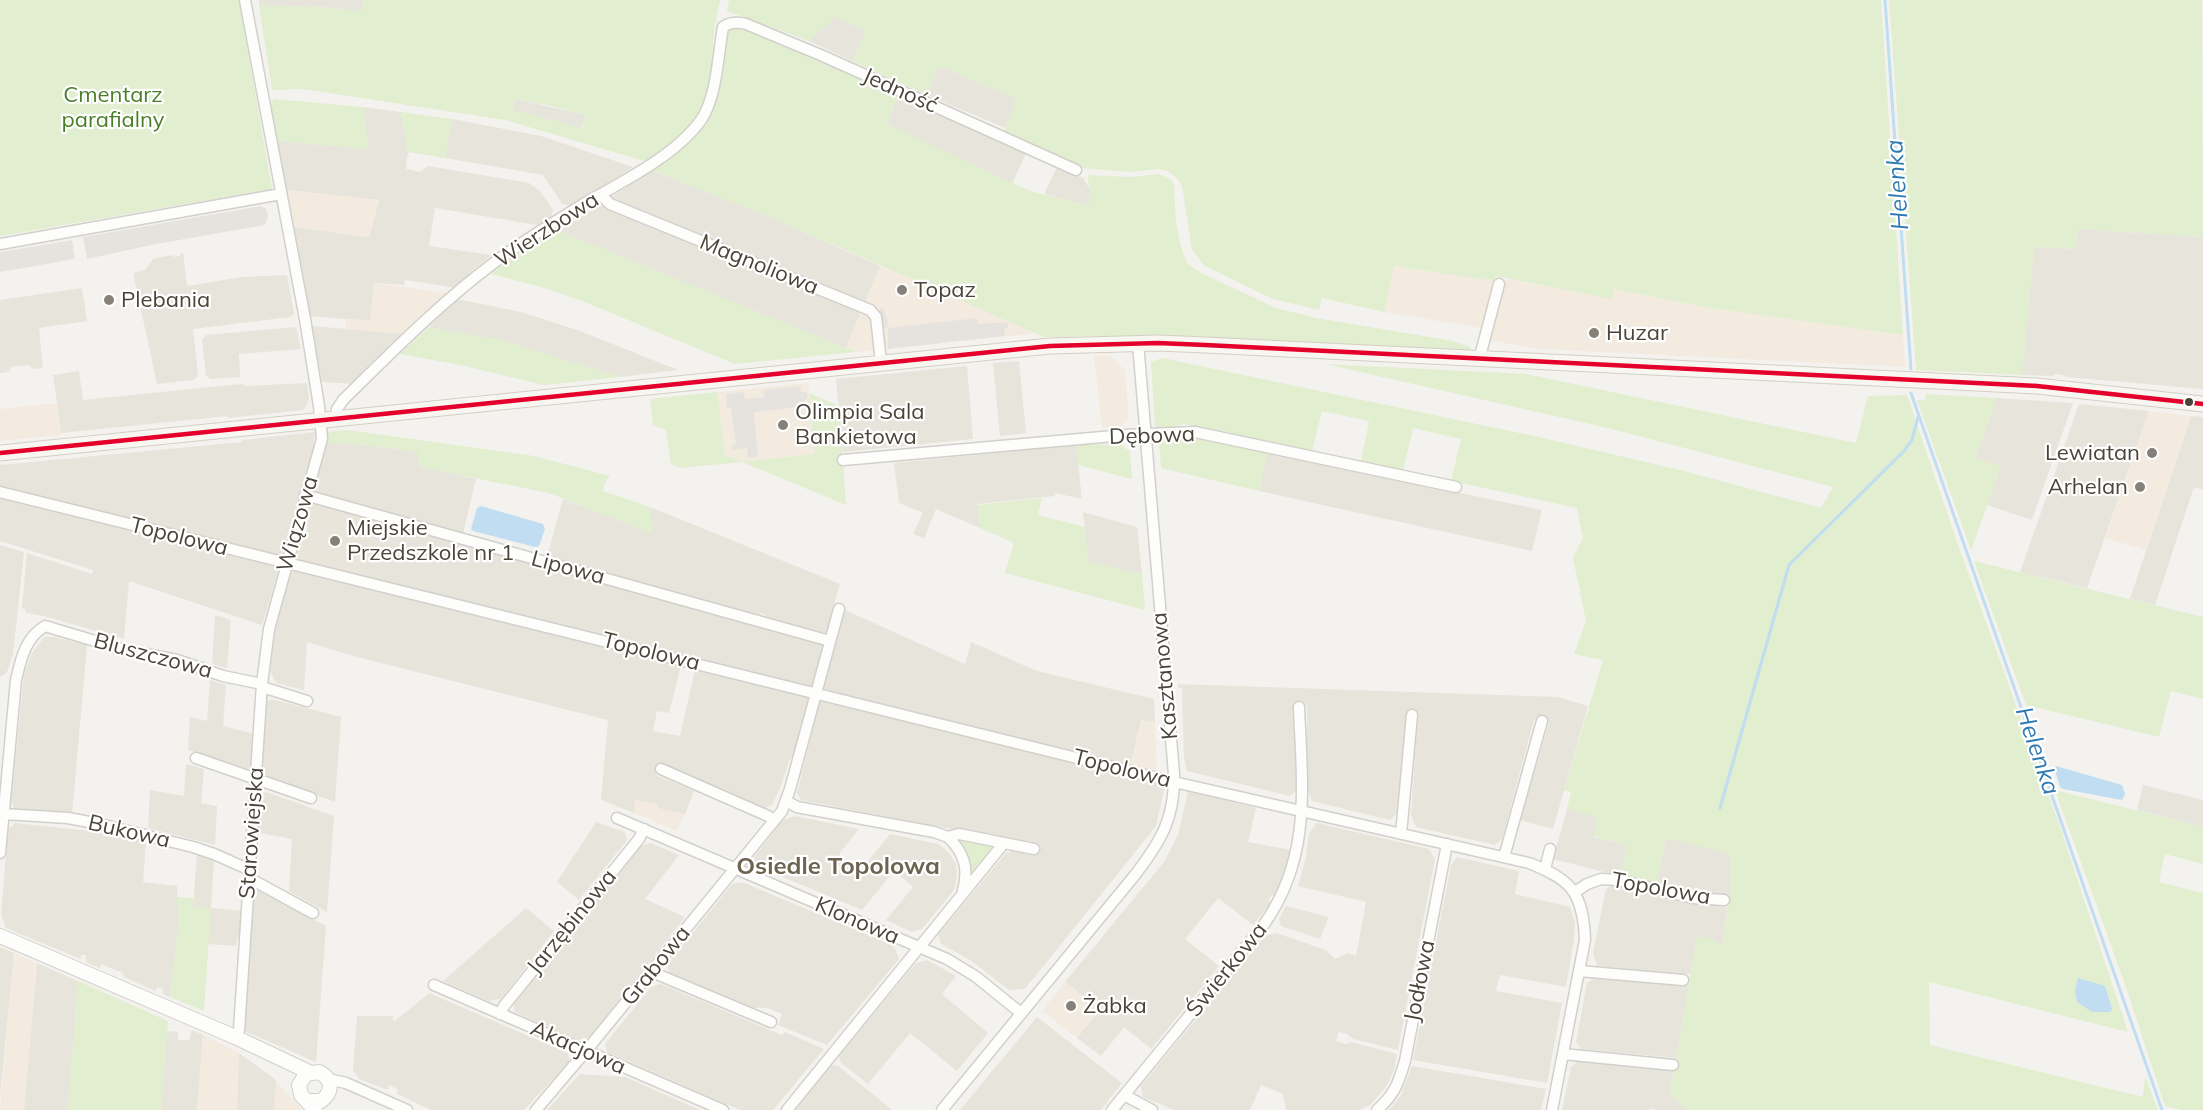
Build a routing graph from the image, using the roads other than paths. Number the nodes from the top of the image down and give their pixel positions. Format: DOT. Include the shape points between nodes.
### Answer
graph roads {
  1 [pos="245,0"];
  2 [pos="723,27"];
  3 [pos="1076,170"];
  4 [pos="281,194"];
  5 [pos="601,195"];
  6 [pos="0,244"];
  7 [pos="1499,284"];
  8 [pos="1138,343"];
  9 [pos="1479,360"];
  10 [pos="881,362"];
  11 [pos="2203,404"];
  12 [pos="338,418"];
  13 [pos="320,420"];
  14 [pos="1144,435"];
  15 [pos="0,453"];
  16 [pos="843,460"];
  17 [pos="1456,487"];
  18 [pos="0,492"];
  19 [pos="305,495"];
  20 [pos="286,564"];
  21 [pos="839,609"];
  22 [pos="269,628"];
  23 [pos="830,641"];
  24 [pos="262,685"];
  25 [pos="816,694"];
  26 [pos="307,701"];
  27 [pos="1299,707"];
  28 [pos="1412,715"];
  29 [pos="1542,721"];
  30 [pos="196,758"];
  31 [pos="661,769"];
  32 [pos="256,779"];
  33 [pos="1174,782"];
  34 [pos="311,798"];
  35 [pos="786,801"];
  36 [pos="1302,810"];
  37 [pos="4,814"];
  38 [pos="617,818"];
  39 [pos="774,821"];
  40 [pos="644,829"];
  41 [pos="1401,834"];
  42 [pos="948,837"];
  43 [pos="1004,843"];
  44 [pos="1447,844"];
  45 [pos="1034,849"];
  46 [pos="1550,849"];
  47 [pos="0,854"];
  48 [pos="1504,857"];
  49 [pos="735,868"];
  50 [pos="1545,869"];
  51 [pos="249,874"];
  52 [pos="1575,892"];
  53 [pos="961,896"];
  54 [pos="1724,900"];
  55 [pos="313,913"];
  56 [pos="0,936"];
  57 [pos="919,948"];
  58 [pos="652,970"];
  59 [pos="1578,971"];
  60 [pos="1683,980"];
  61 [pos="434,985"];
  62 [pos="1021,1013"];
  63 [pos="500,1014"];
  64 [pos="771,1022"];
  65 [pos="236,1037"];
  66 [pos="262,1050"];
  67 [pos="586,1052"];
  68 [pos="1563,1054"];
  69 [pos="1673,1065"];
  70 [pos="309,1072"];
  71 [pos="328,1079"];
  72 [pos="299,1085"];
  73 [pos="362,1091"];
  74 [pos="1124,1095"];
  75 [pos="327,1101"];
  76 [pos="312,1106"];
  77 [pos="407,1110"];
  78 [pos="536,1110"];
  79 [pos="723,1110"];
  80 [pos="787,1110"];
  81 [pos="942,1110"];
  82 [pos="1112,1110"];
  83 [pos="1152,1110"];
  84 [pos="1377,1110"];
  85 [pos="1552,1110"];
  1 -- 4 [label="street, Wiązowa"];
  2 -- 3 [label="street, Jedność" via="736,22 746,24"];
  2 -- 5 [label="street, Wierzbowa" via="712,94 701,120 650,165"];
  4 -- 6 [label="street"];
  4 -- 13 [label="street, Wiązowa"];
  5 -- 10 [label="street, Magnoliowa" via="610,204 870,310 876,317"];
  5 -- 12 [label="street, Wierzbowa" via="496,261 446,301 343,400 337,409"];
  7 -- 9 [label="street"];
  8 -- 9 [label="main road"];
  8 -- 10 [label="main road" via="1050,346"];
  8 -- 14 [label="street, Kasztanowa"];
  9 -- 11 [label="main road" via="2037,386"];
  10 -- 12 [label="main road"];
  12 -- 13 [label="main road"];
  13 -- 15 [label="main road"];
  13 -- 19 [label="street, Wiązowa" via="322,439"];
  14 -- 16 [label="street, Dębowa"];
  14 -- 17 [label="street, Dębowa" via="1195,432"];
  14 -- 33 [label="street, Kasztanowa"];
  18 -- 20 [label="street, Topolowa"];
  19 -- 20 [label="street, Wiązowa"];
  19 -- 23 [label="street, Lipowa"];
  20 -- 22 [label="street, Wiązowa"];
  20 -- 25 [label="street, Topolowa"];
  21 -- 23 [label="street, Grabowa"];
  22 -- 24 [label="street, Starowiejska"];
  23 -- 25 [label="street, Grabowa"];
  24 -- 26 [label="street, Bluszczowa"];
  24 -- 32 [label="street, Starowiejska"];
  24 -- 37 [label="street, Bluszczowa" via="45,626 28,641 16,680"];
  25 -- 33 [label="street, Topolowa"];
  25 -- 35 [label="street, Grabowa"];
  27 -- 36 [label="street"];
  28 -- 41 [label="street"];
  29 -- 48 [label="street"];
  30 -- 32 [label="street"];
  31 -- 39 [label="street"];
  32 -- 34 [label="street"];
  32 -- 51 [label="street, Starowiejska"];
  33 -- 36 [label="street, Topolowa"];
  33 -- 62 [label="street, Kasztanowa" via="1170,816 1162,838"];
  35 -- 39 [label="street, Grabowa"];
  35 -- 42 [label="street" via="797,807"];
  36 -- 41 [label="street, Topolowa"];
  36 -- 74 [label="street, Świerkowa" via="1297,853 1277,906"];
  37 -- 47 [label="street"];
  37 -- 51 [label="street, Bukowa" via="100,824 203,851"];
  38 -- 40 [label="street, Klonowa"];
  39 -- 49 [label="street, Grabowa"];
  40 -- 49 [label="street, Klonowa"];
  40 -- 63 [label="street, Jarzębinowa"];
  41 -- 44 [label="street, Topolowa"];
  42 -- 43 [label="street" via="960,834"];
  42 -- 53 [label="street" via="965,860 967,877"];
  43 -- 45 [label="street"];
  43 -- 53 [label="street"];
  44 -- 48 [label="street, Topolowa"];
  44 -- 84 [label="street, Jodłowa" via="1405,1061 1398,1086"];
  46 -- 50 [label="street"];
  48 -- 50 [label="street, Topolowa"];
  49 -- 57 [label="street, Klonowa"];
  49 -- 58 [label="street, Grabowa"];
  50 -- 52 [label="street, Topolowa"];
  51 -- 55 [label="street, Bukowa"];
  51 -- 65 [label="street, Starowiejska"];
  52 -- 54 [label="street, Topolowa" via="1601,879 1693,898"];
  52 -- 59 [label="street" via="1584,918 1585,940"];
  53 -- 57 [label="street"];
  56 -- 65 [label="street"];
  57 -- 62 [label="street, Klonowa" via="975,976"];
  57 -- 80 [label="street"];
  58 -- 64 [label="street"];
  58 -- 67 [label="street, Grabowa"];
  59 -- 60 [label="street"];
  59 -- 68 [label="street"];
  61 -- 63 [label="street, Akacjowa"];
  62 -- 81 [label="street, Kasztanowa"];
  63 -- 67 [label="street, Akacjowa"];
  65 -- 66 [label="street"];
  66 -- 70 [label="street"];
  66 -- 72 [label="street"];
  67 -- 78 [label="street, Grabowa"];
  67 -- 79 [label="street, Akacjowa"];
  68 -- 69 [label="street"];
  68 -- 85 [label="street"];
  70 -- 71 [label="street" via="319,1072"];
  70 -- 72 [label="street"];
  71 -- 73 [label="street"];
  71 -- 75 [label="street"];
  72 -- 76 [label="street" via="301,1095"];
  73 -- 75 [label="street" via="342,1089"];
  73 -- 77 [label="street"];
  74 -- 82 [label="street, Świerkowa"];
  74 -- 83 [label="street"];
  75 -- 76 [label="street"];
}
